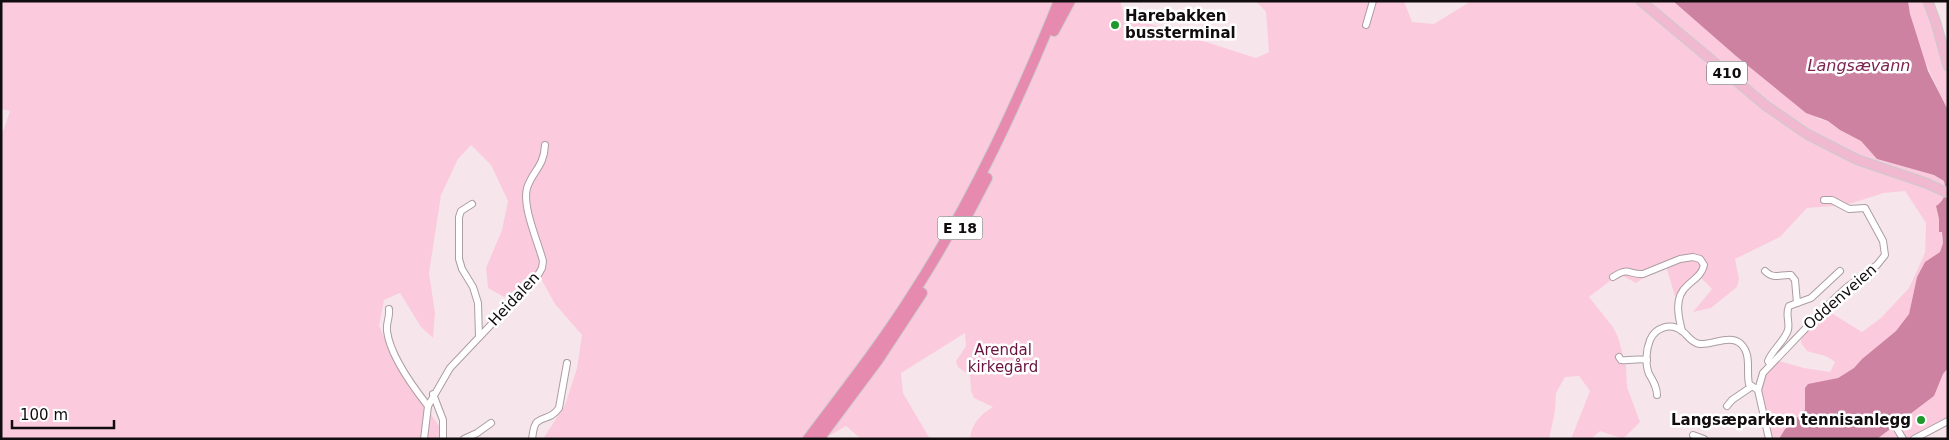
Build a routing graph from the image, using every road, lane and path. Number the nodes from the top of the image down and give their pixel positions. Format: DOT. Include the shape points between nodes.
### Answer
graph roads {
  1 [pos="1059,1"];
  2 [pos="1068,1"];
  3 [pos="1373,1"];
  4 [pos="1642,1"];
  5 [pos="1928,1"];
  6 [pos="1366,25"];
  7 [pos="1948,66"];
  8 [pos="545,145"];
  9 [pos="1926,183"];
  10 [pos="1948,186"];
  11 [pos="1948,193"];
  12 [pos="1824,200"];
  13 [pos="472,204"];
  14 [pos="1765,271"];
  15 [pos="1840,271"];
  16 [pos="1613,277"];
  17 [pos="1797,303"];
  18 [pos="389,309"];
  19 [pos="1682,331"];
  20 [pos="479,337"];
  21 [pos="1619,357"];
  22 [pos="1647,360"];
  23 [pos="567,363"];
  24 [pos="1770,364"];
  25 [pos="1751,387"];
  26 [pos="1758,390"];
  27 [pos="433,394"];
  28 [pos="1656,395"];
  29 [pos="428,406"];
  30 [pos="1727,406"];
  31 [pos="1948,421"];
  32 [pos="491,423"];
  33 [pos="1896,427"];
  34 [pos="1693,435"];
  35 [pos="424,439"];
  36 [pos="442,439"];
  37 [pos="464,439"];
  38 [pos="532,439"];
  39 [pos="808,439"];
  40 [pos="819,439"];
  41 [pos="1704,439"];
  42 [pos="1769,439"];
  43 [pos="1903,439"];
  44 [pos="1914,439"];
  1 -- 39 [label="highway, E 18" via="1012,111 944,243 873,354"];
  2 -- 40 [label="highway, E 18" via="998,157 950,246 878,360"];
  3 -- 6 [label="street"];
  4 -- 9 [label="main road, 410" via="1765,105 1808,134 1858,160"];
  5 -- 7 [label="main road"];
  8 -- 20 [label="street, Heidalen" via="541,165 526,191 542,268"];
  9 -- 10 [label="main road, 410"];
  9 -- 11 [label="main road, 410"];
  12 -- 24 [label="street, Oddenveien" via="1832,200 1848,209 1864,208 1883,241 1885,255 1846,288"];
  13 -- 20 [label="street, Heidalen" via="461,211 459,217 459,259 478,303"];
  14 -- 17 [label="street, Oddenveien" via="1776,277 1792,275"];
  15 -- 17 [label="street, Oddenveien" via="1811,298"];
  16 -- 19 [label="street" via="1624,271 1643,274 1686,257 1700,259 1704,265 1702,272 1684,288 1680,297 1678,310"];
  17 -- 24 [label="street, Oddenveien" via="1789,306 1788,331 1769,358"];
  18 -- 29 [label="street" via="388,336 406,376"];
  19 -- 22 [label="street" via="1667,327 1653,334"];
  19 -- 25 [label="street" via="1700,344 1729,340 1743,346"];
  20 -- 27 [label="street, Heidalen" via="450,368"];
  21 -- 22 [label="street" via="1626,361"];
  22 -- 28 [label="street"];
  23 -- 38 [label="street" via="559,408 555,414 537,422"];
  24 -- 26 [label="street, Oddenveien" via="1760,378"];
  25 -- 26 [label="street"];
  25 -- 30 [label="street"];
  26 -- 42 [label="street"];
  27 -- 29 [label="street, Heidalen"];
  27 -- 36 [label="street" via="443,420"];
  29 -- 35 [label="street, Heidalen"];
  31 -- 44 [label="street"];
  32 -- 37 [label="street"];
  33 -- 43 [label="street"];
  34 -- 41 [label="street"];
}
